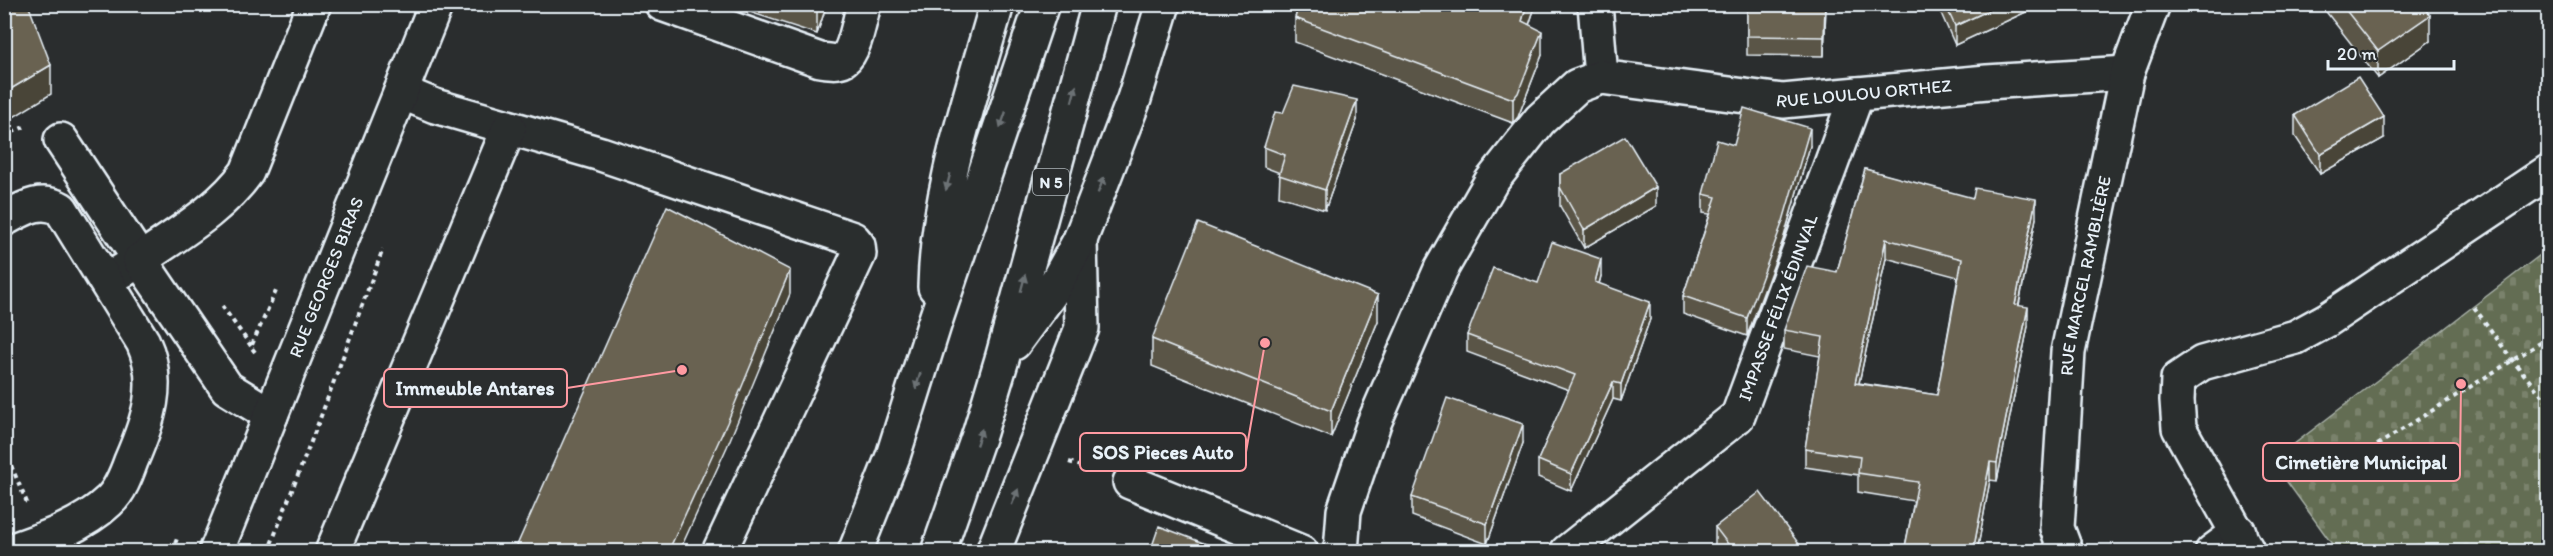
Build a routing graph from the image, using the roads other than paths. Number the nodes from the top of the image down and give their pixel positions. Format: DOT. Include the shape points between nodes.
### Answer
graph roads {
  1 [pos="314,4"];
  2 [pos="436,4"];
  3 [pos="662,4"];
  4 [pos="864,4"];
  5 [pos="997,4"];
  6 [pos="1042,4"];
  7 [pos="1099,4"];
  8 [pos="1164,4"];
  9 [pos="1595,4"];
  10 [pos="2153,4"];
  11 [pos="2127,73"];
  12 [pos="1601,77"];
  13 [pos="401,92"];
  14 [pos="1857,94"];
  15 [pos="509,128"];
  16 [pos="62,140"];
  17 [pos="2548,171"];
  18 [pos="4,219"];
  19 [pos="1080,240"];
  20 [pos="140,260"];
  21 [pos="105,281"];
  22 [pos="934,325"];
  23 [pos="1002,359"];
  24 [pos="271,415"];
  25 [pos="1130,482"];
  26 [pos="2243,542"];
  27 [pos="2056,544"];
  28 [pos="7,552"];
  29 [pos="216,552"];
  30 [pos="332,552"];
  31 [pos="719,552"];
  32 [pos="855,552"];
  33 [pos="938,552"];
  34 [pos="993,552"];
  35 [pos="1301,552"];
  36 [pos="1341,552"];
  37 [pos="1567,552"];
  38 [pos="2212,552"];
  1 -- 20 [label="main road" via="247,172 219,203"];
  2 -- 13 [label="main road, RUE GEORGES BIRAS"];
  3 -- 4 [label="main road" via="835,62 851,50"];
  5 -- 22 [label="main road, one-way" via="945,191 935,256"];
  6 -- 22 [label="main road, one-way"];
  23 -- 7 [label="main road, N 5, one-way"];
  19 -- 8 [label="main road, one-way" via="1134,99"];
  9 -- 12 [label="main road"];
  10 -- 11 [label="main road, RUE MARCEL RAMBLIÈRE"];
  11 -- 14 [label="main road, RUE LOULOU ORTHEZ"];
  11 -- 27 [label="main road, RUE MARCEL RAMBLIÈRE" via="2068,352"];
  12 -- 14 [label="main road, RUE LOULOU ORTHEZ" via="1783,101"];
  12 -- 36 [label="main road" via="1577,86 1540,120 1491,183 1441,269 1374,423 1344,511"];
  13 -- 15 [label="main road"];
  13 -- 24 [label="main road, RUE GEORGES BIRAS"];
  14 -- 37 [label="main road, IMPASSE FÉLIX ÉDINVAL" via="1738,416"];
  15 -- 30 [label="main road"];
  15 -- 31 [label="main road" via="612,158 853,239 858,245 859,254"];
  16 -- 20 [label="main road"];
  17 -- 26 [label="main road" via="2327,320 2296,337 2202,363 2178,379 2180,428"];
  18 -- 21 [label="main road" via="32,205 44,203 61,209"];
  19 -- 23 [label="main road" via="1050,294"];
  34 -- 19 [label="main road, one-way" via="1082,328"];
  20 -- 21 [label="main road"];
  20 -- 24 [label="main road" via="227,388"];
  21 -- 28 [label="main road" via="149,356 152,398 145,428 126,474 109,502 78,523"];
  22 -- 32 [label="main road, one-way" via="893,456"];
  33 -- 23 [label="main road, N 5, one-way"];
  24 -- 29 [label="main road, RUE GEORGES BIRAS"];
  25 -- 35 [label="main road"];
  26 -- 38 [label="main road"];
}
